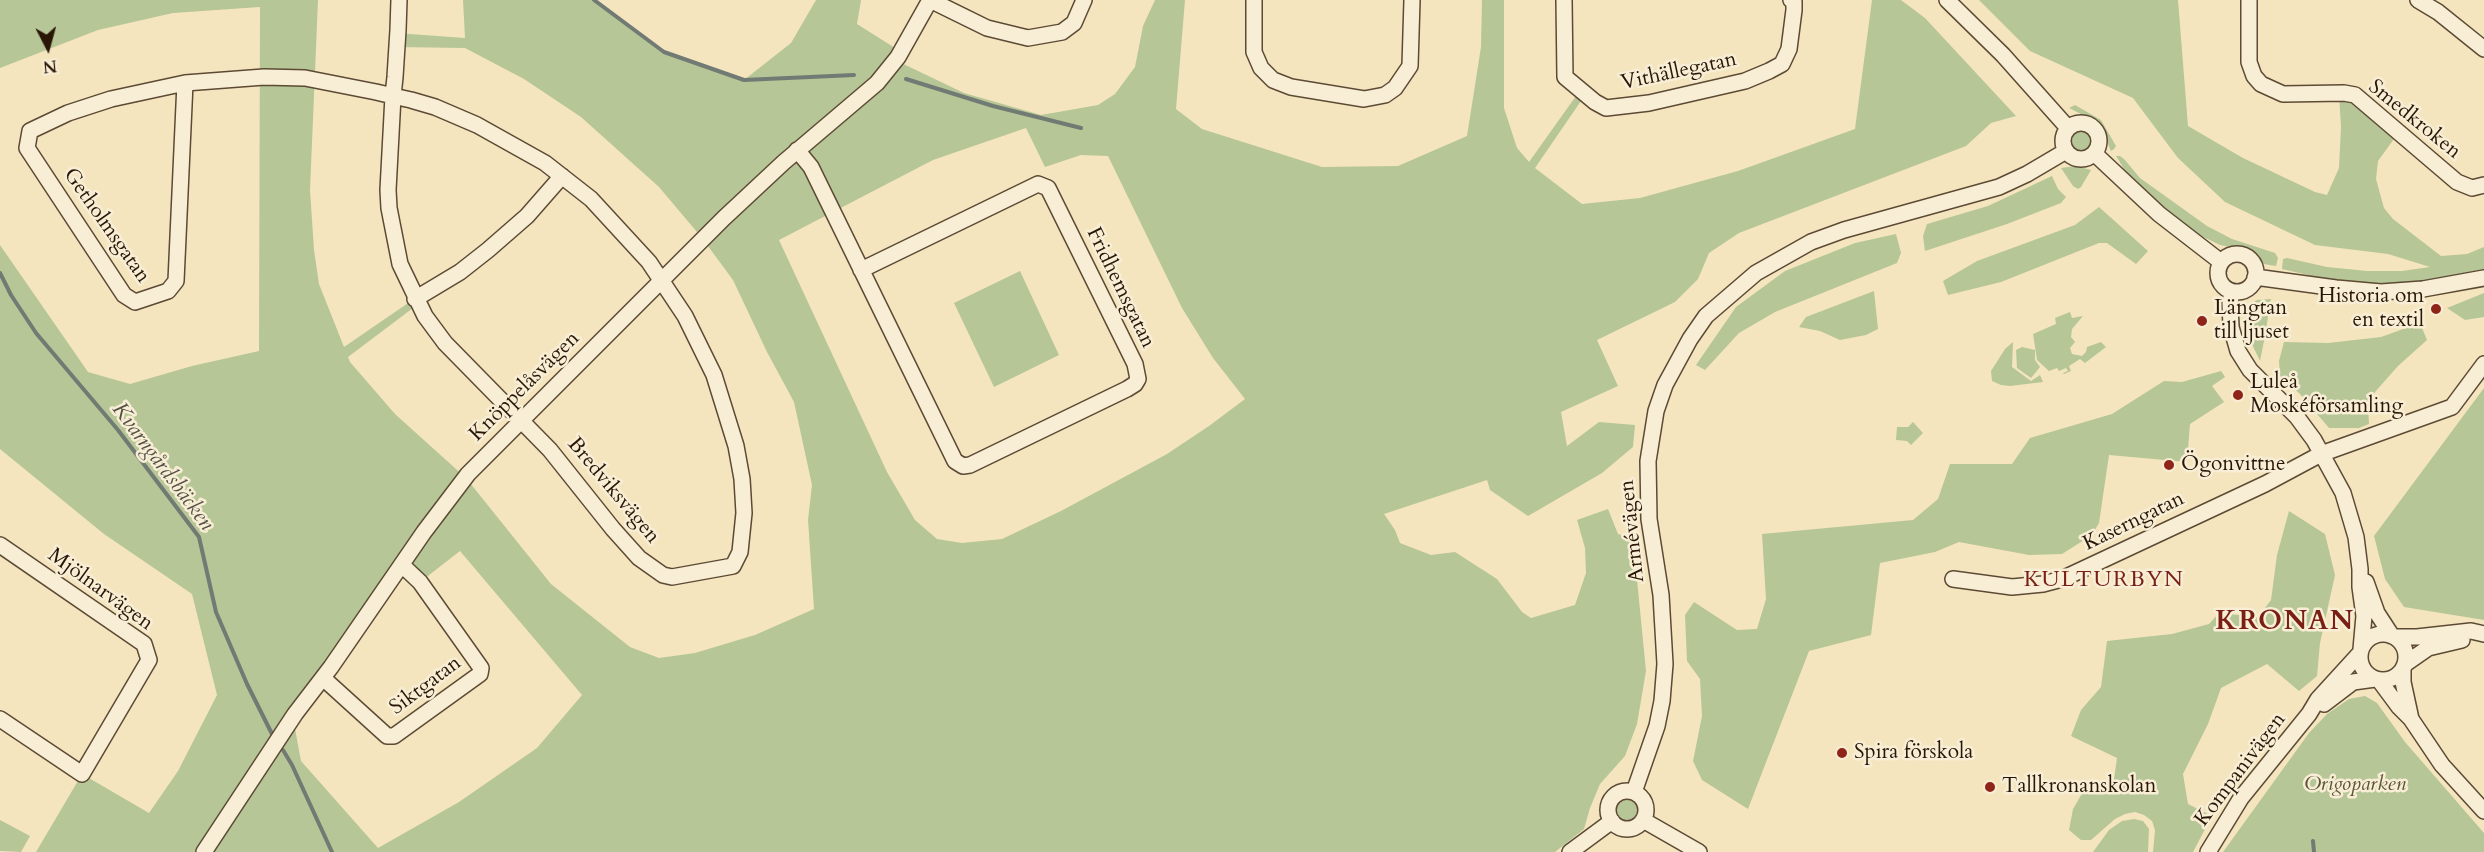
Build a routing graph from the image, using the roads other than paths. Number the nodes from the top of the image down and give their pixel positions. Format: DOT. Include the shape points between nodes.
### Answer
graph roads {
  1 [pos="399,0"];
  2 [pos="930,0"];
  3 [pos="1084,0"];
  4 [pos="1254,0"];
  5 [pos="1412,0"];
  6 [pos="1564,0"];
  7 [pos="1791,0"];
  8 [pos="1947,0"];
  9 [pos="2249,0"];
  10 [pos="2418,0"];
  11 [pos="2484,49"];
  12 [pos="186,83"];
  13 [pos="393,96"];
  14 [pos="2068,128"];
  15 [pos="797,150"];
  16 [pos="2066,151"];
  17 [pos="2094,154"];
  18 [pos="562,176"];
  19 [pos="2484,185"];
  20 [pos="2221,262"];
  21 [pos="861,270"];
  22 [pos="2256,277"];
  23 [pos="2484,278"];
  24 [pos="661,279"];
  25 [pos="2232,292"];
  26 [pos="416,299"];
  27 [pos="2484,364"];
  28 [pos="522,419"];
  29 [pos="2323,453"];
  30 [pos="0,545"];
  31 [pos="402,565"];
  32 [pos="2360,569"];
  33 [pos="1953,579"];
  34 [pos="2483,634"];
  35 [pos="2394,636"];
  36 [pos="2360,651"];
  37 [pos="2404,667"];
  38 [pos="323,678"];
  39 [pos="2377,679"];
  40 [pos="2309,714"];
  41 [pos="0,719"];
  42 [pos="2411,719"];
  43 [pos="1634,792"];
  44 [pos="2484,812"];
  45 [pos="1643,820"];
  46 [pos="1611,821"];
  47 [pos="204,852"];
  48 [pos="1570,852"];
  49 [pos="1699,852"];
  50 [pos="2208,852"];
  1 -- 13 [label="street, Bredviksvägen"];
  2 -- 3 [label="street" via="987,28 1028,38 1062,32 1074,23"];
  2 -- 15 [label="street, Knöppelåsvägen" via="898,57 877,83"];
  4 -- 5 [label="street" via="1254,52 1261,68 1274,80 1291,87 1364,99 1385,95 1395,88 1410,66"];
  6 -- 7 [label="street, Vithällegatan" via="1565,77 1606,108 1648,103 1744,81 1782,64 1789,49 1794,10"];
  8 -- 14 [label="street"];
  9 -- 19 [label="street, Smedkroken" via="2248,62 2261,84 2294,96 2355,95 2457,182 2472,188"];
  10 -- 11 [label="street"];
  12 -- 12 [label="street, Getholmsgatan" via="111,99 30,131 27,148 124,295 135,302 168,291 176,281"];
  12 -- 13 [label="street, Getholmsgatan" via="291,77"];
  13 -- 18 [label="street, Bredviksvägen" via="435,107 477,125"];
  13 -- 26 [label="street, Bredviksvägen" via="389,208 400,264"];
  14 -- 16 [label="street" via="2064,136"];
  14 -- 17 [label="street" via="2084,123 2094,128 2100,138"];
  15 -- 21 [label="street, Fridhemsgatan" via="811,167"];
  15 -- 24 [label="street, Knöppelåsvägen"];
  16 -- 17 [label="street" via="2080,159"];
  16 -- 43 [label="street, Armévägen" via="2000,187 1811,242 1756,273 1706,316 1690,339 1656,411 1648,461 1649,519 1662,605 1665,664 1657,726"];
  17 -- 20 [label="street" via="2151,207"];
  18 -- 24 [label="street, Bredviksvägen" via="591,199"];
  18 -- 26 [label="street" via="496,244"];
  20 -- 22 [label="street" via="2232,254 2243,255 2254,263"];
  20 -- 25 [label="street" via="2217,271 2219,281"];
  21 -- 21 [label="street, Fridhemsgatan" via="939,432 955,461 963,466 1106,400 1138,379 1135,364 1048,188 1038,184"];
  22 -- 23 [label="street" via="2381,292"];
  22 -- 25 [label="street" via="2247,289"];
  24 -- 28 [label="street, Knöppelåsvägen"];
  24 -- 28 [label="street, Bredviksvägen" via="705,354 733,436 744,513 740,552 733,566 672,577 651,567 618,536"];
  25 -- 29 [label="street" via="2231,327 2242,358 2297,417"];
  26 -- 28 [label="street, Bredviksvägen" via="445,343"];
  27 -- 29 [label="street, Kaserngatan" via="2452,407"];
  28 -- 31 [label="street, Knöppelåsvägen" via="468,474"];
  29 -- 32 [label="street" via="2350,515"];
  29 -- 33 [label="street, Kaserngatan" via="2062,579 2012,587"];
  30 -- 41 [label="street, Mjölnarvägen" via="144,644 149,660 82,774"];
  31 -- 38 [label="street, Knöppelåsvägen"];
  31 -- 38 [label="street, Siktgatan" via="427,591 481,668 480,674 394,736 387,736"];
  32 -- 35 [label="street" via="2377,613"];
  32 -- 36 [label="street" via="2364,616"];
  34 -- 35 [label="street" via="2470,631"];
  34 -- 37 [label="street" via="2428,648"];
  35 -- 36 [label="street" via="2375,635"];
  35 -- 37 [label="street" via="2405,649"];
  36 -- 39 [label="street" via="2362,668"];
  36 -- 40 [label="street, Kompanivägen"];
  37 -- 39 [label="street" via="2391,679"];
  37 -- 42 [label="street"];
  38 -- 47 [label="street, Knöppelåsvägen"];
  39 -- 40 [label="street, Kompanivägen" via="2353,682"];
  39 -- 42 [label="street"];
  40 -- 50 [label="street, Kompanivägen" via="2241,798"];
  42 -- 44 [label="street" via="2442,765"];
  43 -- 45 [label="street" via="1645,805"];
  43 -- 46 [label="street" via="1621,791 1611,798"];
  45 -- 46 [label="street" via="1633,828"];
  45 -- 49 [label="street"];
  46 -- 48 [label="street"];
}
